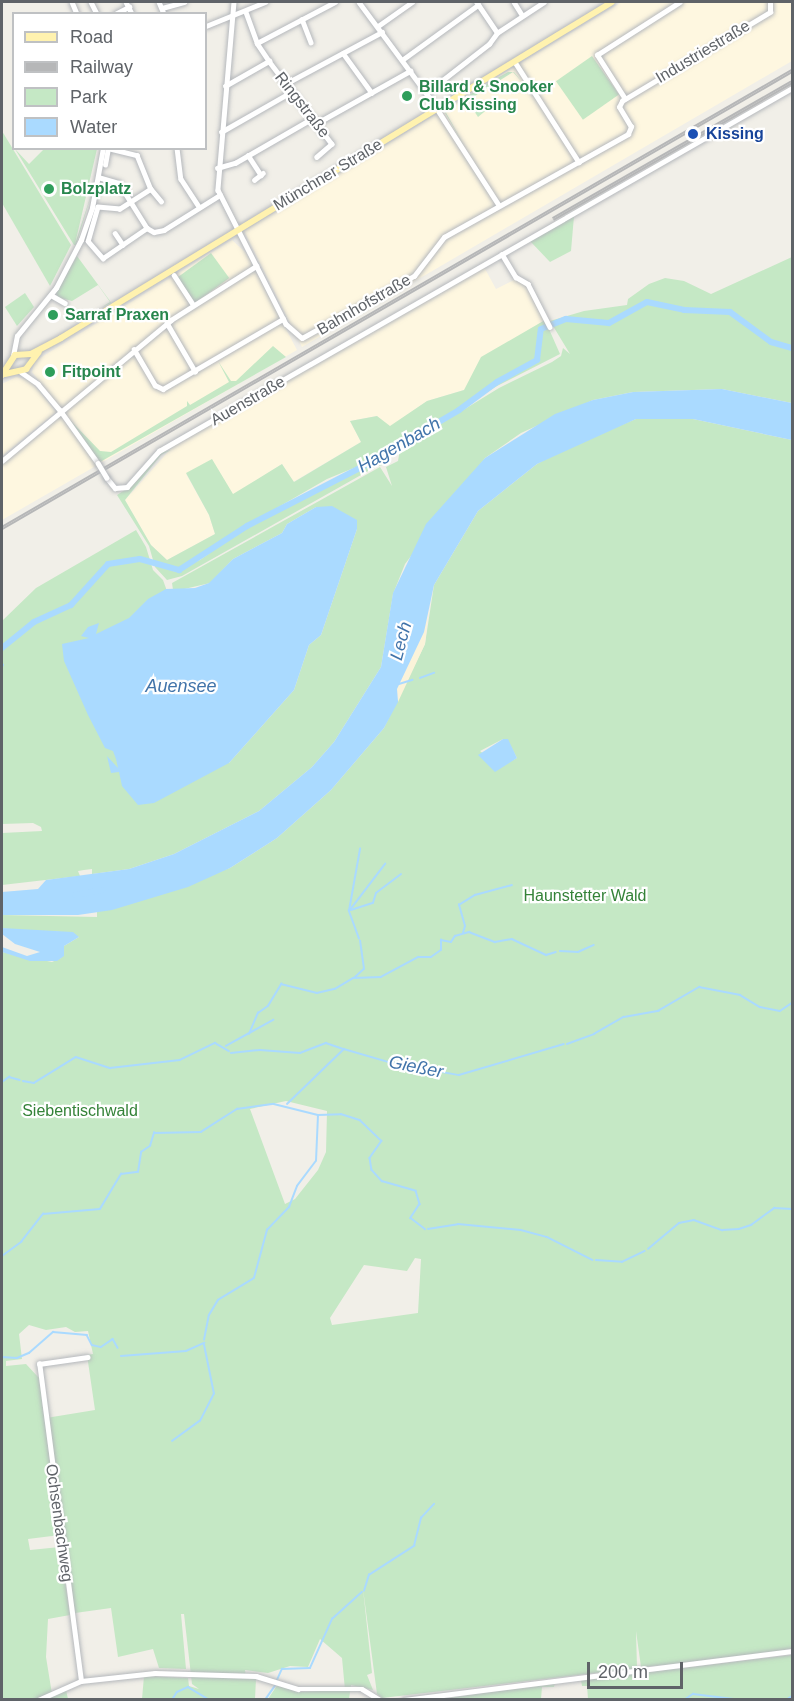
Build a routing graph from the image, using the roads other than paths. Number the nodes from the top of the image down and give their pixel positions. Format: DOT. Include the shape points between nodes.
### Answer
graph roads {
  1 [pos="126,2"];
  2 [pos="159,2"];
  3 [pos="184,2"];
  4 [pos="234,2"];
  5 [pos="265,2"];
  6 [pos="335,2"];
  7 [pos="359,2"];
  8 [pos="412,2"];
  9 [pos="514,2"];
  10 [pos="544,2"];
  11 [pos="612,2"];
  12 [pos="680,2"];
  13 [pos="770,2"];
  14 [pos="477,3"];
  15 [pos="129,7"];
  16 [pos="163,11"];
  17 [pos="119,12"];
  18 [pos="131,12"];
  19 [pos="246,12"];
  20 [pos="522,15"];
  21 [pos="232,18"];
  22 [pos="302,19"];
  23 [pos="207,26"];
  24 [pos="378,26"];
  25 [pos="382,32"];
  26 [pos="497,33"];
  27 [pos="311,42"];
  28 [pos="257,43"];
  29 [pos="343,53"];
  30 [pos="402,60"];
  31 [pos="269,61"];
  32 [pos="515,62"];
  33 [pos="411,71"];
  34 [pos="285,84"];
  35 [pos="225,86"];
  36 [pos="792,88"];
  37 [pos="291,92"];
  38 [pos="372,93"];
  39 [pos="426,93"];
  40 [pos="626,99"];
  41 [pos="436,109"];
  42 [pos="313,118"];
  43 [pos="317,123"];
  44 [pos="220,132"];
  45 [pos="103,150"];
  46 [pos="108,150"];
  47 [pos="116,150"];
  48 [pos="177,150"];
  49 [pos="248,155"];
  50 [pos="317,157"];
  51 [pos="579,162"];
  52 [pos="105,165"];
  53 [pos="217,168"];
  54 [pos="98,177"];
  55 [pos="254,180"];
  56 [pos="151,189"];
  57 [pos="220,195"];
  58 [pos="161,201"];
  59 [pos="131,203"];
  60 [pos="499,206"];
  61 [pos="199,207"];
  62 [pos="147,228"];
  63 [pos="237,230"];
  64 [pos="115,233"];
  65 [pos="123,245"];
  66 [pos="502,254"];
  67 [pos="256,266"];
  68 [pos="174,275"];
  69 [pos="51,295"];
  70 [pos="65,303"];
  71 [pos="193,304"];
  72 [pos="283,319"];
  73 [pos="167,323"];
  74 [pos="549,325"];
  75 [pos="20,333"];
  76 [pos="44,348"];
  77 [pos="135,349"];
  78 [pos="23,354"];
  79 [pos="12,359"];
  80 [pos="28,366"];
  81 [pos="19,371"];
  82 [pos="195,371"];
  83 [pos="2,375"];
  84 [pos="38,384"];
  85 [pos="60,410"];
  86 [pos="2,461"];
  87 [pos="88,1357"];
  88 [pos="792,1651"];
  89 [pos="81,1681"];
  90 [pos="379,1699"];
  91 [pos="38,1700"];
  92 [pos="404,1700"];
  1 -- 15 [label="street"];
  2 -- 16 [label="street"];
  3 -- 16 [label="street"];
  4 -- 21 [label="street, Bahnhofstraße"];
  5 -- 19 [label="street"];
  6 -- 22 [label="street"];
  7 -- 24 [label="street"];
  8 -- 24 [label="street"];
  9 -- 20 [label="street"];
  10 -- 20 [label="street"];
  11 -- 32 [label="main road, Münchner Straße"];
  12 -- 40 [label="street" via="597,55"];
  13 -- 40 [label="street, Industriestraße" via="770,12"];
  14 -- 26 [label="street"];
  14 -- 30 [label="street"];
  15 -- 17 [label="street"];
  15 -- 18 [label="street"];
  19 -- 21 [label="street"];
  19 -- 28 [label="street"];
  20 -- 26 [label="street"];
  21 -- 23 [label="street"];
  21 -- 35 [label="street, Bahnhofstraße"];
  22 -- 27 [label="street"];
  22 -- 28 [label="street"];
  24 -- 25 [label="street"];
  25 -- 29 [label="street"];
  25 -- 30 [label="street"];
  26 -- 39 [label="street" via="489,44"];
  28 -- 31 [label="street"];
  29 -- 34 [label="street"];
  29 -- 38 [label="street"];
  30 -- 33 [label="street"];
  31 -- 34 [label="street, Ringstraße"];
  31 -- 35 [label="street, Ringstraße"];
  32 -- 41 [label="main road, Münchner Straße"];
  32 -- 51 [label="street"];
  33 -- 38 [label="street"];
  33 -- 39 [label="street"];
  34 -- 37 [label="street, Ringstraße"];
  35 -- 44 [label="street, Bahnhofstraße"];
  36 -- 66 [label="street, Auenstraße"];
  37 -- 42 [label="street, Ringstraße"];
  37 -- 44 [label="street"];
  38 -- 43 [label="street"];
  39 -- 41 [label="street"];
  40 -- 51 [label="street, Bahnhofstraße" via="619,106 630,131"];
  41 -- 60 [label="street"];
  41 -- 63 [label="main road, Münchner Straße"];
  42 -- 43 [label="street, Ringstraße"];
  42 -- 49 [label="street"];
  43 -- 50 [label="street, Ringstraße" via="332,146"];
  44 -- 53 [label="street, Bahnhofstraße"];
  45 -- 54 [label="street"];
  46 -- 52 [label="street"];
  47 -- 56 [label="street" via="137,155"];
  48 -- 61 [label="street" via="182,181"];
  49 -- 53 [label="street"];
  49 -- 55 [label="street" via="261,175"];
  51 -- 60 [label="street, Bahnhofstraße"];
  53 -- 57 [label="street, Bahnhofstraße"];
  54 -- 59 [label="street" via="117,182"];
  54 -- 69 [label="street" via="81,240"];
  56 -- 58 [label="street"];
  56 -- 59 [label="street"];
  57 -- 61 [label="street"];
  57 -- 63 [label="street, Bahnhofstraße"];
  59 -- 62 [label="street"];
  59 -- 65 [label="street" via="118,209 98,207 88,236 101,259"];
  60 -- 72 [label="street, Bahnhofstraße" via="440,241 414,276 314,335 298,337"];
  61 -- 62 [label="street" via="161,232"];
  62 -- 65 [label="street"];
  63 -- 67 [label="street, Bahnhofstraße"];
  63 -- 76 [label="main road, Münchner Straße"];
  64 -- 65 [label="street"];
  66 -- 74 [label="street" via="516,278 528,284"];
  66 -- 85 [label="street, Auenstraße, bridge" via="159,451 127,487 115,488"];
  67 -- 71 [label="street"];
  67 -- 72 [label="street, Bahnhofstraße"];
  68 -- 71 [label="street"];
  69 -- 70 [label="street"];
  69 -- 75 [label="street"];
  71 -- 73 [label="street"];
  72 -- 82 [label="street"];
  73 -- 77 [label="street"];
  73 -- 82 [label="street"];
  75 -- 78 [label="street" via="17,346"];
  75 -- 79 [label="street"];
  76 -- 78 [label="main road, Münchner Straße"];
  76 -- 80 [label="main road, Münchner Straße"];
  77 -- 82 [label="street" via="159,388"];
  77 -- 85 [label="street"];
  78 -- 79 [label="main road, Münchner Straße"];
  78 -- 80 [label="main road"];
  79 -- 81 [label="main road"];
  79 -- 83 [label="main road"];
  80 -- 81 [label="main road, Münchner Straße"];
  80 -- 84 [label="street, Auenstraße"];
  81 -- 83 [label="main road"];
  81 -- 84 [label="street, Auenstraße"];
  84 -- 85 [label="street, Auenstraße"];
  85 -- 86 [label="street"];
  87 -- 89 [label="street, Ochsenbachweg" via="39,1364"];
  88 -- 92 [label="street"];
  89 -- 90 [label="street" via="143,1673 256,1676 305,1689 362,1689"];
  89 -- 91 [label="street"];
}
